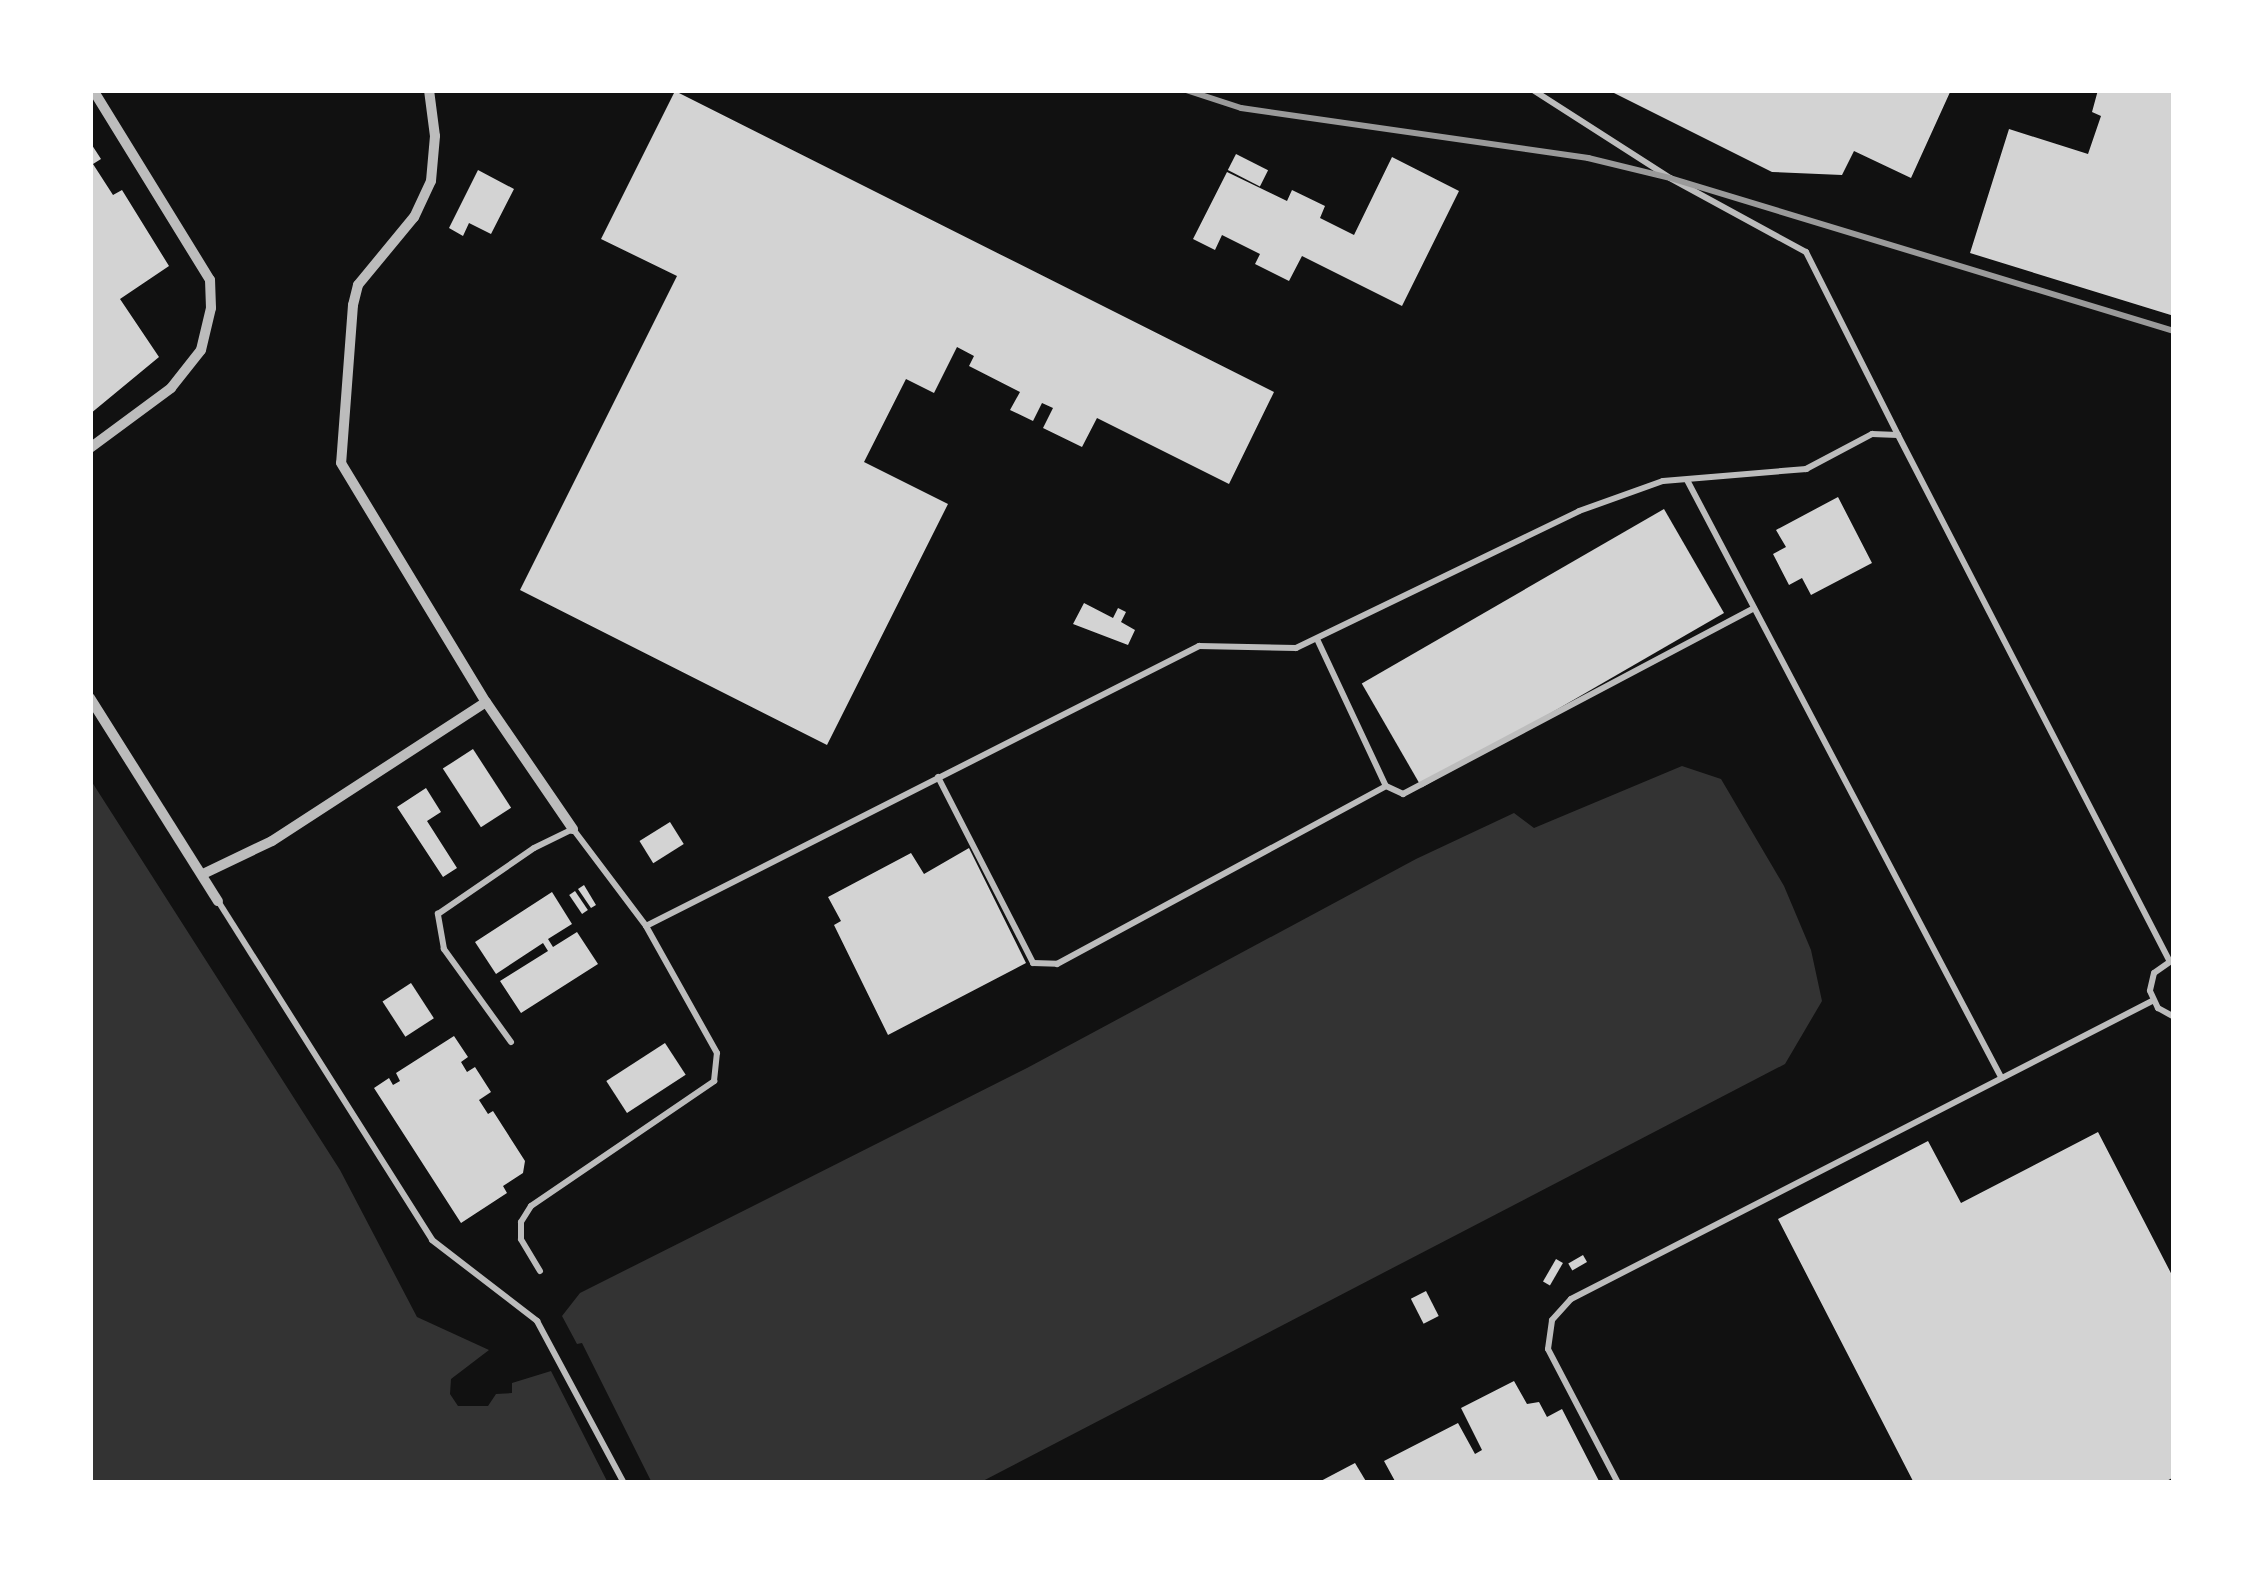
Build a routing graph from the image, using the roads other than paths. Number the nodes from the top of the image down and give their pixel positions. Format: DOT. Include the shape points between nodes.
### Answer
graph roads {
  1 [pos="93,90"];
  2 [pos="429,90"];
  3 [pos="1533,90"];
  4 [pos="1898,435"];
  5 [pos="90,448"];
  6 [pos="1687,480"];
  7 [pos="1754,608"];
  8 [pos="1317,638"];
  9 [pos="90,698"];
  10 [pos="486,702"];
  11 [pos="938,777"];
  12 [pos="1386,786"];
  13 [pos="573,829"];
  14 [pos="203,874"];
  15 [pos="218,902"];
  16 [pos="646,926"];
  17 [pos="2171,960"];
  18 [pos="2152,1001"];
  19 [pos="2174,1017"];
  20 [pos="511,1042"];
  21 [pos="2001,1078"];
  22 [pos="540,1271"];
  23 [pos="624,1483"];
  24 [pos="1618,1483"];
  1 -- 5 [label="street" via="209,280 201,350 171,388"];
  2 -- 10 [label="street" via="431,181 414,217 358,285 353,305 341,463"];
  3 -- 4 [label="lane" via="1806,252"];
  4 -- 6 [label="lane" via="1872,434 1806,470"];
  4 -- 17 [label="lane"];
  6 -- 7 [label="lane"];
  6 -- 8 [label="lane" via="1579,511"];
  7 -- 12 [label="lane" via="1403,794"];
  7 -- 21 [label="lane"];
  8 -- 11 [label="lane" via="1297,648 1198,646"];
  8 -- 12 [label="lane"];
  9 -- 14 [label="street"];
  10 -- 13 [label="street"];
  10 -- 14 [label="street" via="272,841"];
  11 -- 12 [label="lane" via="1034,963 1057,964"];
  11 -- 16 [label="lane"];
  13 -- 16 [label="lane"];
  13 -- 20 [label="lane" via="438,914 444,949"];
  14 -- 15 [label="street"];
  15 -- 23 [label="lane" via="432,1240 537,1322"];
  16 -- 22 [label="lane" via="717,1053 714,1081 531,1206 521,1239"];
  17 -- 18 [label="lane" via="2150,982"];
  18 -- 19 [label="lane"];
  18 -- 21 [label="lane"];
  21 -- 24 [label="lane" via="1571,1299 1552,1320 1548,1349"];
}
